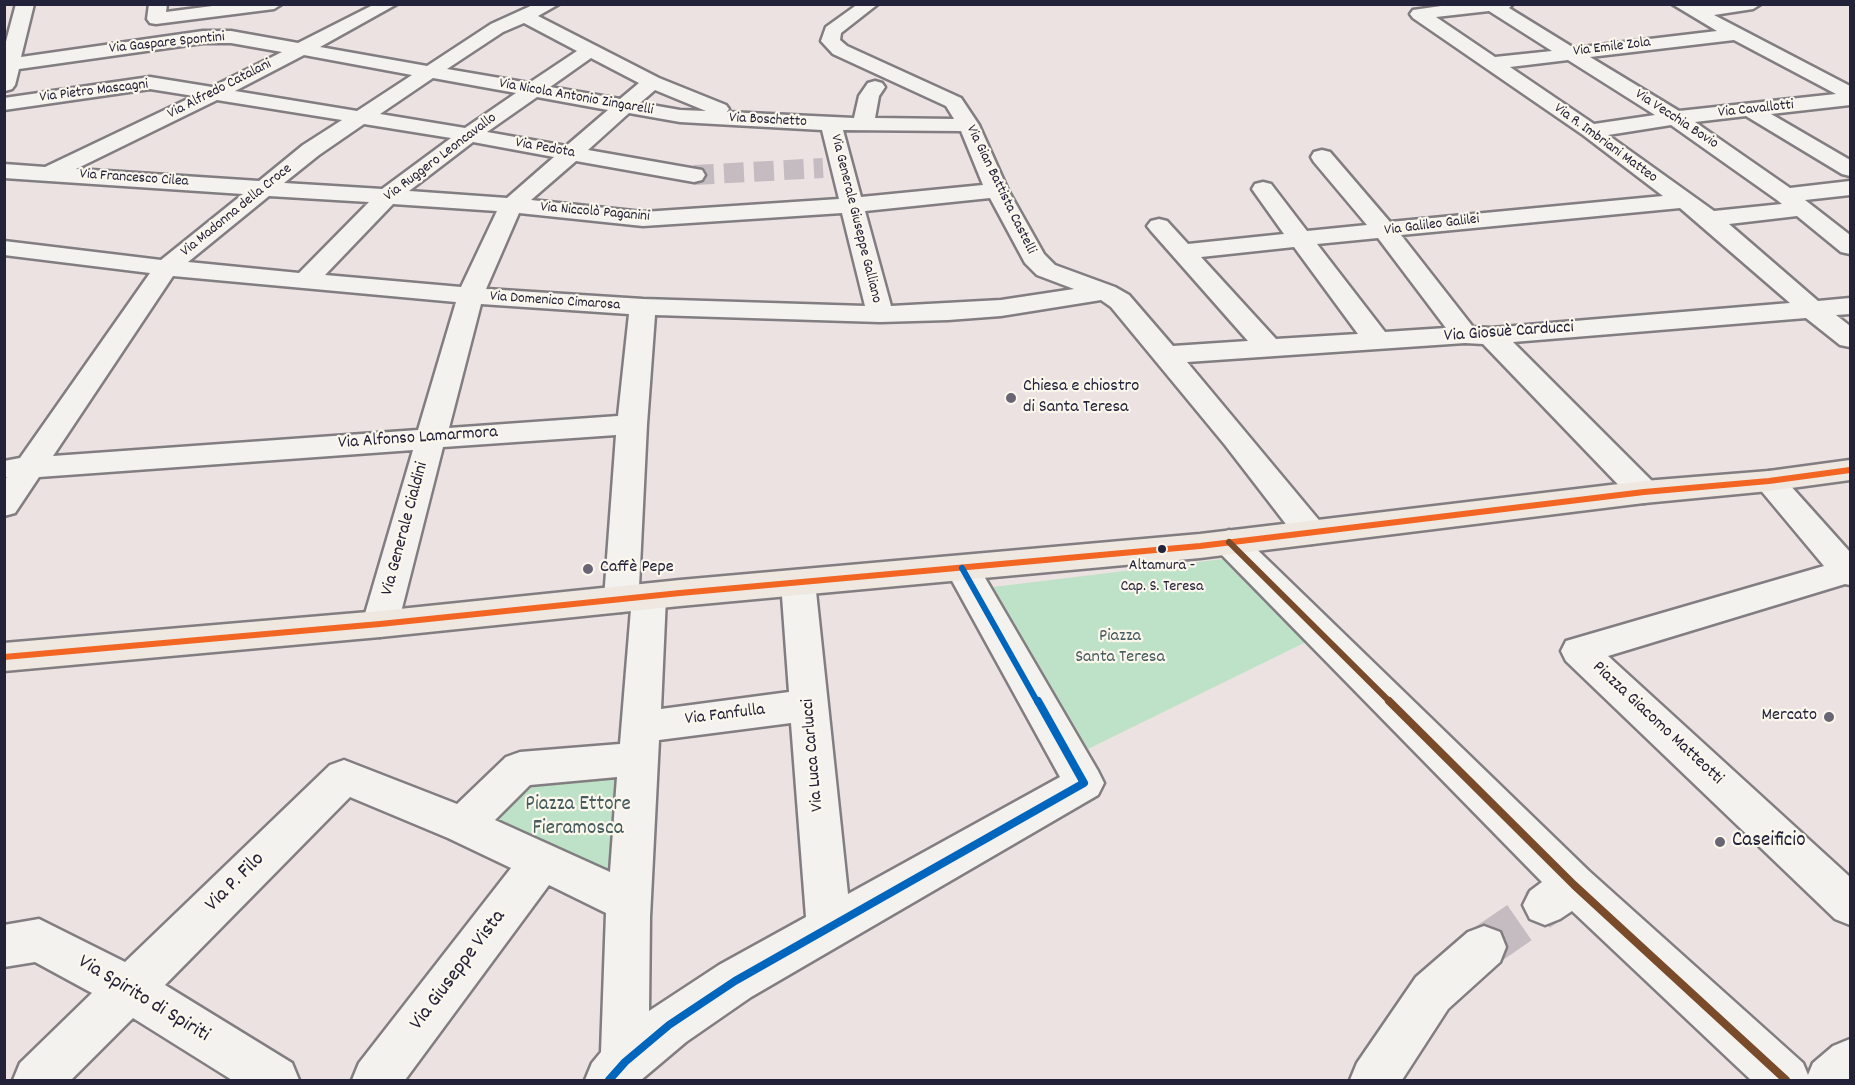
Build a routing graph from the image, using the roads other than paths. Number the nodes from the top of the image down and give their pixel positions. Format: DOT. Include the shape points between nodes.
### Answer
graph roads {
  1 [pos="158,4"];
  2 [pos="389,4"];
  3 [pos="552,4"];
  4 [pos="870,4"];
  5 [pos="1753,4"];
  6 [pos="264,5"];
  7 [pos="1499,5"];
  8 [pos="1688,8"];
  9 [pos="18,12"];
  10 [pos="526,17"];
  11 [pos="1735,34"];
  12 [pos="590,50"];
  13 [pos="297,51"];
  14 [pos="1570,53"];
  15 [pos="7,64"];
  16 [pos="1489,64"];
  17 [pos="1839,66"];
  18 [pos="1803,70"];
  19 [pos="430,72"];
  20 [pos="651,82"];
  21 [pos="4,86"];
  22 [pos="875,87"];
  23 [pos="531,91"];
  24 [pos="214,94"];
  25 [pos="1851,94"];
  26 [pos="1851,99"];
  27 [pos="4,104"];
  28 [pos="623,107"];
  29 [pos="1752,111"];
  30 [pos="360,118"];
  31 [pos="1675,118"];
  32 [pos="722,120"];
  33 [pos="831,124"];
  34 [pos="863,124"];
  35 [pos="969,124"];
  36 [pos="1590,131"];
  37 [pos="469,135"];
  38 [pos="571,154"];
  39 [pos="1322,157"];
  40 [pos="1851,169"];
  41 [pos="4,171"];
  42 [pos="51,173"];
  43 [pos="694,175"];
  44 [pos="263,188"];
  45 [pos="1851,188"];
  46 [pos="1263,189"];
  47 [pos="997,190"];
  48 [pos="388,196"];
  49 [pos="1684,201"];
  50 [pos="1793,202"];
  51 [pos="512,205"];
  52 [pos="853,205"];
  53 [pos="1709,219"];
  54 [pos="1159,226"];
  55 [pos="1386,232"];
  56 [pos="1299,239"];
  57 [pos="1851,247"];
  58 [pos="4,248"];
  59 [pos="1181,252"];
  60 [pos="166,268"];
  61 [pos="305,281"];
  62 [pos="1106,291"];
  63 [pos="472,296"];
  64 [pos="1851,306"];
  65 [pos="643,307"];
  66 [pos="1813,310"];
  67 [pos="880,314"];
  68 [pos="1478,335"];
  69 [pos="1851,339"];
  70 [pos="1378,342"];
  71 [pos="1269,348"];
  72 [pos="1168,356"];
  73 [pos="632,424"];
  74 [pos="431,438"];
  75 [pos="17,469"];
  76 [pos="1851,470"];
  77 [pos="1769,481"];
  78 [pos="1644,492"];
  79 [pos="4,505"];
  80 [pos="1311,533"];
  81 [pos="1229,542"];
  82 [pos="962,568"];
  83 [pos="1842,574"];
  84 [pos="798,582"];
  85 [pos="635,598"];
  86 [pos="380,624"];
  87 [pos="5,659"];
  88 [pos="809,705"];
  89 [pos="640,743"];
  90 [pos="463,825"];
  91 [pos="542,861"];
  92 [pos="629,902"];
  93 [pos="1851,905"];
  94 [pos="829,928"];
  95 [pos="4,946"];
  96 [pos="1484,946"];
  97 [pos="129,989"];
  98 [pos="1851,1063"];
  99 [pos="617,1071"];
  100 [pos="37,1080"];
  101 [pos="275,1080"];
  102 [pos="376,1080"];
  103 [pos="1374,1080"];
  104 [pos="1786,1080"];
  105 [pos="1830,1080"];
  1 -- 6 [label="street" via="156,19"];
  2 -- 13 [label="street, Via Alfredo Catalani"];
  3 -- 10 [label="street, Via Madonna della Croce"];
  4 -- 35 [label="street, Via Gian Battista Castelli" via="832,31 830,41 840,50 954,102"];
  5 -- 8 [label="street"];
  7 -- 14 [label="street, Via Vecchia Bovio"];
  7 -- 16 [label="street, Via R. Imbriani Matteo" via="1419,14"];
  8 -- 11 [label="street"];
  9 -- 15 [label="street"];
  10 -- 12 [label="street, Via Boschetto"];
  10 -- 19 [label="street, Via Madonna della Croce" via="497,28"];
  11 -- 14 [label="street, Via Emile Zola"];
  11 -- 18 [label="street"];
  12 -- 20 [label="street, Via Boschetto"];
  12 -- 23 [label="street, Via Ruggero Leoncavallo"];
  13 -- 15 [label="street, Via Gaspare Spontini" via="210,37"];
  13 -- 19 [label="street, Via Gaspare Spontini"];
  13 -- 24 [label="street, Via Alfredo Catalani"];
  14 -- 16 [label="street, Via Emile Zola"];
  14 -- 31 [label="street, Via Vecchia Bovio"];
  15 -- 21 [label="street"];
  16 -- 36 [label="street, Via R. Imbriani Matteo"];
  17 -- 18 [label="street"];
  18 -- 25 [label="street"];
  19 -- 23 [label="street, Via Nicola Antonio Zingarelli"];
  19 -- 30 [label="street, Via Madonna della Croce"];
  20 -- 28 [label="street"];
  20 -- 32 [label="street, Via Boschetto" via="724,111"];
  22 -- 34 [label="street"];
  23 -- 28 [label="street, Via Nicola Antonio Zingarelli"];
  23 -- 37 [label="street, Via Ruggero Leoncavallo"];
  24 -- 27 [label="street, Via Pietro Mascagni" via="150,83"];
  24 -- 30 [label="street, Via Pietro Mascagni"];
  24 -- 42 [label="street, Via Alfredo Catalani"];
  26 -- 29 [label="street, Via Cavallotti"];
  28 -- 32 [label="street, Via Nicola Antonio Zingarelli"];
  28 -- 38 [label="street"];
  29 -- 31 [label="street, Via Cavallotti"];
  29 -- 40 [label="street"];
  30 -- 37 [label="street, Via Pedota"];
  30 -- 44 [label="street, Via Madonna della Croce" via="310,150"];
  31 -- 36 [label="street, Via Cavallotti"];
  31 -- 50 [label="street, Via Vecchia Bovio"];
  32 -- 33 [label="street, Via Boschetto"];
  33 -- 34 [label="street, Via Boschetto"];
  33 -- 52 [label="street, Via Generale Giuseppe Galliano" via="832,167"];
  34 -- 35 [label="street, Via Boschetto"];
  35 -- 47 [label="street, Via Gian Battista Castelli"];
  36 -- 49 [label="street, Via R. Imbriani Matteo"];
  37 -- 38 [label="street, Via Pedota"];
  37 -- 48 [label="street, Via Ruggero Leoncavallo"];
  38 -- 43 [label="street, Via Pedota"];
  38 -- 51 [label="street"];
  39 -- 55 [label="street"];
  41 -- 42 [label="street, Via Francesco Cilea"];
  42 -- 44 [label="street, Via Francesco Cilea"];
  44 -- 48 [label="street, Via Niccolò Paganini"];
  44 -- 60 [label="street, Via Madonna della Croce"];
  45 -- 50 [label="street"];
  46 -- 56 [label="street"];
  47 -- 52 [label="street, Via Niccolò Paganini"];
  47 -- 62 [label="street, Via Gian Battista Castelli" via="1039,265"];
  48 -- 51 [label="street, Via Niccolò Paganini"];
  48 -- 61 [label="street, Via Ruggero Leoncavallo"];
  49 -- 53 [label="street, Via R. Imbriani Matteo"];
  49 -- 55 [label="street, Via Galileo Galilei"];
  50 -- 53 [label="street"];
  50 -- 57 [label="street, Via Vecchia Bovio"];
  51 -- 52 [label="street, Via Niccolò Paganini" via="643,219"];
  51 -- 63 [label="street, Via Generale Cialdini" via="492,243"];
  52 -- 67 [label="street, Via Generale Giuseppe Galliano"];
  53 -- 66 [label="street, Via R. Imbriani Matteo"];
  54 -- 59 [label="street"];
  55 -- 56 [label="street, Via Galileo Galilei"];
  55 -- 68 [label="street"];
  56 -- 59 [label="street, Via Galileo Galilei"];
  56 -- 70 [label="street"];
  58 -- 60 [label="street, Via Domenico Cimarosa"];
  59 -- 71 [label="street"];
  60 -- 61 [label="street, Via Domenico Cimarosa"];
  60 -- 75 [label="street, Via Madonna della Croce"];
  61 -- 63 [label="street, Via Domenico Cimarosa"];
  62 -- 67 [label="street, Via Domenico Cimarosa" via="979,310"];
  62 -- 72 [label="street, Via Gian Battista Castelli" via="1120,301"];
  63 -- 65 [label="street, Via Domenico Cimarosa"];
  63 -- 74 [label="street, Via Generale Cialdini"];
  64 -- 66 [label="street, Via Giosuè Carducci"];
  65 -- 67 [label="street, Via Domenico Cimarosa"];
  65 -- 73 [label="street"];
  66 -- 68 [label="street, Via Giosuè Carducci"];
  66 -- 69 [label="street, Via R. Imbriani Matteo"];
  68 -- 70 [label="street, Via Giosuè Carducci"];
  68 -- 78 [label="street"];
  70 -- 71 [label="street, Via Giosuè Carducci"];
  71 -- 72 [label="street, Via Giosuè Carducci"];
  72 -- 80 [label="street, Via Gian Battista Castelli"];
  73 -- 74 [label="street, Via Alfonso Lamarmora"];
  73 -- 85 [label="street"];
  74 -- 75 [label="street, Via Alfonso Lamarmora"];
  74 -- 86 [label="street, Via Generale Cialdini"];
  75 -- 79 [label="street, Via Madonna della Croce"];
  76 -- 77 [label="main road"];
  77 -- 78 [label="main road"];
  77 -- 83 [label="street"];
  78 -- 80 [label="main road"];
  80 -- 81 [label="main road"];
  81 -- 82 [label="main road"];
  81 -- 104 [label="street" via="1560,895"];
  82 -- 84 [label="main road"];
  82 -- 94 [label="street" via="1084,783"];
  83 -- 93 [label="street, Piazza Giacomo Matteotti" via="1579,651"];
  84 -- 85 [label="main road"];
  84 -- 88 [label="street, Via Luca Carlucci"];
  85 -- 86 [label="main road"];
  85 -- 89 [label="street"];
  86 -- 87 [label="main road"];
  88 -- 89 [label="street, Via Fanfulla"];
  88 -- 94 [label="street, Via Luca Carlucci"];
  89 -- 90 [label="street" via="520,769"];
  89 -- 92 [label="street"];
  90 -- 91 [label="street"];
  90 -- 97 [label="street, Via P. Filo" via="344,777"];
  91 -- 92 [label="street"];
  91 -- 102 [label="street, Via Giuseppe Vista"];
  92 -- 99 [label="street"];
  94 -- 99 [label="street" via="735,981 669,1025"];
  95 -- 97 [label="street, Via Spirito di Spiriti" via="39,940"];
  96 -- 103 [label="street" via="1432,993"];
  97 -- 100 [label="street, Via P. Filo"];
  97 -- 101 [label="street, Via Spirito di Spiriti"];
  98 -- 105 [label="street"];
}
